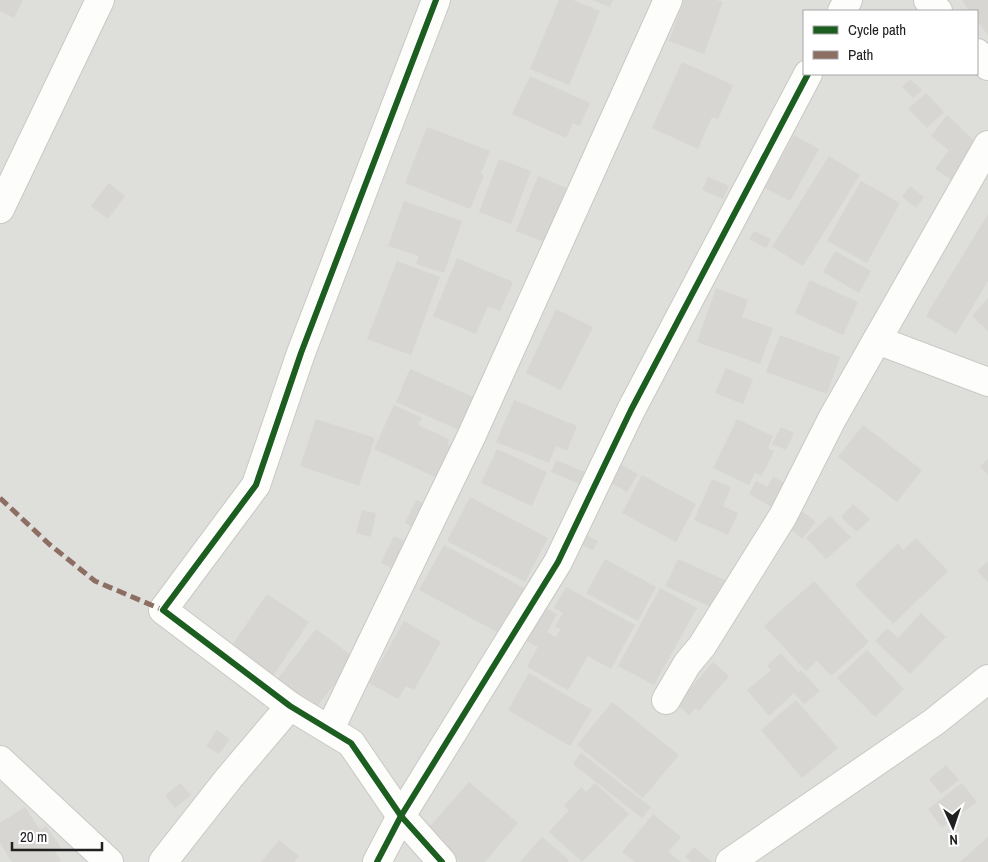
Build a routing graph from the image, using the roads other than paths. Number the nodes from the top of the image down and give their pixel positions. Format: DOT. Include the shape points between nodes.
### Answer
graph roads {
  1 [pos="100,0"];
  2 [pos="436,0"];
  3 [pos="668,0"];
  4 [pos="928,0"];
  5 [pos="937,10"];
  6 [pos="978,54"];
  7 [pos="988,66"];
  8 [pos="807,75"];
  9 [pos="988,145"];
  10 [pos="0,210"];
  11 [pos="877,340"];
  12 [pos="988,382"];
  13 [pos="988,679"];
  14 [pos="666,700"];
  15 [pos="290,706"];
  16 [pos="330,729"];
  17 [pos="0,760"];
  18 [pos="401,816"];
  19 [pos="109,862"];
  20 [pos="163,862"];
  21 [pos="377,862"];
  22 [pos="442,862"];
  23 [pos="730,862"];
  1 -- 10 [label="street"];
  2 -- 15 [label="street" via="301,353 256,485 163,610"];
  3 -- 16 [label="street" via="471,437"];
  4 -- 5 [label="street"];
  6 -- 7 [label="street"];
  8 -- 18 [label="street" via="631,410 558,562"];
  9 -- 11 [label="street"];
  11 -- 12 [label="street"];
  11 -- 14 [label="street" via="783,516"];
  13 -- 23 [label="street" via="934,722"];
  15 -- 16 [label="street"];
  15 -- 20 [label="street"];
  16 -- 18 [label="street" via="351,743"];
  17 -- 19 [label="street"];
  18 -- 21 [label="street"];
  18 -- 22 [label="street"];
}
